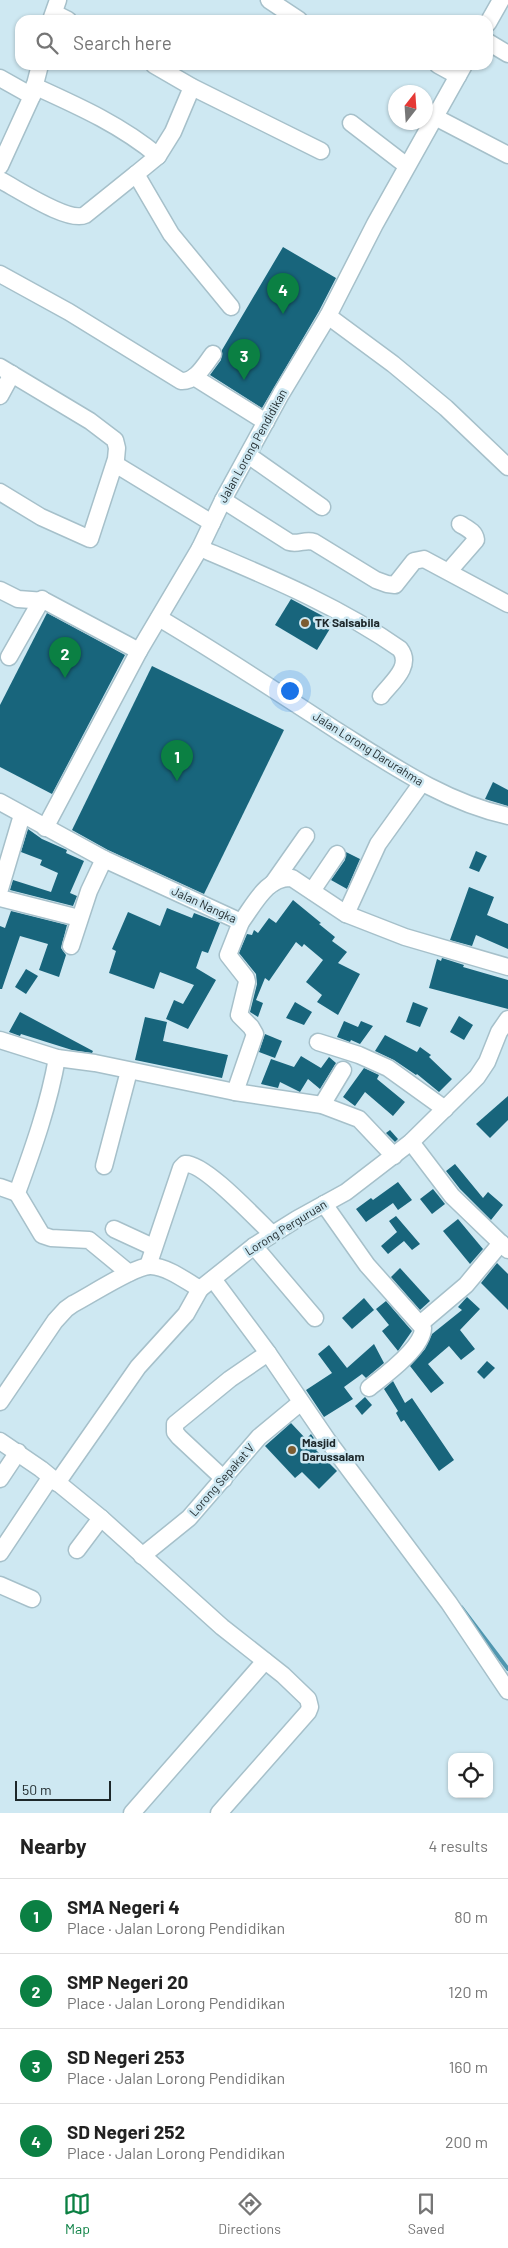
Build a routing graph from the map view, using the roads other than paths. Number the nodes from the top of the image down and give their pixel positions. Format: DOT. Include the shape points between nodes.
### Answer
graph roads {
  1 [pos="268,0"];
  2 [pos="502,0"];
  3 [pos="291,15"];
  4 [pos="493,15"];
  5 [pos="493,45"];
  6 [pos="508,54"];
  7 [pos="39,70"];
  8 [pos="163,70"];
  9 [pos="461,71"];
  10 [pos="0,78"];
  11 [pos="192,87"];
  12 [pos="33,91"];
  13 [pos="435,117"];
  14 [pos="350,123"];
  15 [pos="321,152"];
  16 [pos="508,155"];
  17 [pos="158,156"];
  18 [pos="0,166"];
  19 [pos="407,166"];
  20 [pos="136,174"];
  21 [pos="0,180"];
  22 [pos="0,274"];
  23 [pos="230,307"];
  24 [pos="328,316"];
  25 [pos="213,354"];
  26 [pos="6,370"];
  27 [pos="194,377"];
  28 [pos="0,396"];
  29 [pos="266,422"];
  30 [pos="248,455"];
  31 [pos="115,464"];
  32 [pos="508,467"];
  33 [pos="0,492"];
  34 [pos="223,500"];
  35 [pos="322,507"];
  36 [pos="212,523"];
  37 [pos="460,524"];
  38 [pos="200,548"];
  39 [pos="449,571"];
  40 [pos="2,596"];
  41 [pos="42,599"];
  42 [pos="508,604"];
  43 [pos="159,618"];
  44 [pos="140,651"];
  45 [pos="9,657"];
  46 [pos="381,696"];
  47 [pos="422,784"];
  48 [pos="0,802"];
  49 [pos="22,815"];
  50 [pos="508,816"];
  51 [pos="45,828"];
  52 [pos="306,836"];
  53 [pos="337,854"];
  54 [pos="104,859"];
  55 [pos="273,882"];
  56 [pos="0,889"];
  57 [pos="312,892"];
  58 [pos="0,898"];
  59 [pos="346,914"];
  60 [pos="80,918"];
  61 [pos="241,922"];
  62 [pos="71,946"];
  63 [pos="508,967"];
  64 [pos="508,1019"];
  65 [pos="0,1040"];
  66 [pos="318,1042"];
  67 [pos="57,1058"];
  68 [pos="343,1070"];
  69 [pos="129,1071"];
  70 [pos="236,1092"];
  71 [pos="322,1105"];
  72 [pos="445,1109"];
  73 [pos="411,1142"];
  74 [pos="394,1156"];
  75 [pos="104,1166"];
  76 [pos="0,1187"];
  77 [pos="16,1193"];
  78 [pos="324,1204"];
  79 [pos="114,1229"];
  80 [pos="272,1234"];
  81 [pos="254,1246"];
  82 [pos="505,1246"];
  83 [pos="153,1247"];
  84 [pos="148,1266"];
  85 [pos="129,1273"];
  86 [pos="213,1279"];
  87 [pos="200,1289"];
  88 [pos="314,1318"];
  89 [pos="420,1324"];
  90 [pos="268,1353"];
  91 [pos="369,1388"];
  92 [pos="0,1402"];
  93 [pos="300,1403"];
  94 [pos="0,1441"];
  95 [pos="18,1452"];
  96 [pos="0,1479"];
  97 [pos="224,1479"];
  98 [pos="54,1480"];
  99 [pos="101,1518"];
  100 [pos="77,1550"];
  101 [pos="0,1553"];
  102 [pos="142,1556"];
  103 [pos="0,1585"];
  104 [pos="32,1599"];
  105 [pos="265,1661"];
  106 [pos="508,1691"];
  107 [pos="132,1813"];
  108 [pos="218,1813"];
  1 -- 3 [label="street"];
  2 -- 4 [label="street"];
  5 -- 6 [label="street"];
  7 -- 12 [label="street"];
  8 -- 11 [label="street"];
  9 -- 13 [label="street, Jalan Lorong Pendidikan"];
  10 -- 12 [label="street"];
  11 -- 15 [label="street"];
  11 -- 17 [label="street" via="173,132"];
  12 -- 17 [label="street" via="114,124"];
  12 -- 18 [label="street"];
  13 -- 16 [label="street"];
  13 -- 19 [label="street, Jalan Lorong Pendidikan"];
  14 -- 19 [label="street"];
  17 -- 20 [label="street"];
  19 -- 24 [label="street, Jalan Lorong Pendidikan"];
  20 -- 21 [label="street" via="85,215 78,217 61,213"];
  20 -- 23 [label="street" via="171,234"];
  22 -- 27 [label="street" via="177,378 186,381"];
  24 -- 29 [label="street, Jalan Lorong Pendidikan"];
  24 -- 32 [label="street" via="446,408"];
  25 -- 27 [label="street"];
  26 -- 28 [label="street"];
  26 -- 31 [label="street" via="113,437 118,448"];
  27 -- 29 [label="street"];
  29 -- 30 [label="street, Jalan Lorong Pendidikan"];
  30 -- 34 [label="street, Jalan Lorong Pendidikan"];
  30 -- 35 [label="street"];
  31 -- 33 [label="street" via="90,539 41,517"];
  31 -- 36 [label="street"];
  34 -- 36 [label="street, Jalan Lorong Pendidikan"];
  34 -- 39 [label="street" via="289,542 314,542 368,576 387,584 397,583 414,561 420,559"];
  36 -- 38 [label="street, Jalan Lorong Pendidikan"];
  37 -- 39 [label="street" via="476,536 476,540"];
  38 -- 43 [label="street, Jalan Lorong Pendidikan"];
  38 -- 46 [label="street" via="335,610 400,649 404,666"];
  39 -- 42 [label="street"];
  40 -- 41 [label="street"];
  41 -- 44 [label="street"];
  41 -- 45 [label="street"];
  43 -- 44 [label="street, Jalan Lorong Pendidikan"];
  43 -- 47 [label="street, Jalan Lorong Darurahma" via="218,652"];
  44 -- 51 [label="street, Jalan Lorong Pendidikan"];
  47 -- 50 [label="street, Jalan Lorong Darurahma" via="484,811"];
  47 -- 59 [label="street" via="378,844"];
  48 -- 49 [label="street, Jalan Nangka"];
  49 -- 51 [label="street, Jalan Nangka"];
  49 -- 56 [label="street"];
  51 -- 54 [label="street, Jalan Nangka"];
  52 -- 55 [label="street, Jalan Nangka"];
  53 -- 57 [label="street"];
  54 -- 60 [label="street"];
  54 -- 61 [label="street, Jalan Nangka"];
  55 -- 57 [label="street" via="292,878"];
  55 -- 61 [label="street, Jalan Nangka"];
  57 -- 59 [label="street"];
  58 -- 60 [label="street"];
  59 -- 63 [label="street" via="405,937"];
  60 -- 62 [label="street"];
  61 -- 70 [label="street" via="228,955 246,978 239,1015 254,1034"];
  64 -- 72 [label="street, Lorong Perguruan" via="483,1070"];
  65 -- 67 [label="street"];
  66 -- 72 [label="street" via="388,1068"];
  67 -- 69 [label="street"];
  67 -- 77 [label="street" via="53,1084"];
  68 -- 71 [label="street"];
  69 -- 70 [label="street"];
  69 -- 75 [label="street"];
  70 -- 71 [label="street"];
  71 -- 74 [label="street" via="359,1119"];
  72 -- 73 [label="street, Lorong Perguruan"];
  73 -- 74 [label="street, Lorong Perguruan"];
  73 -- 82 [label="street" via="452,1196"];
  74 -- 78 [label="street, Lorong Perguruan" via="346,1192"];
  76 -- 77 [label="street"];
  77 -- 85 [label="street" via="42,1235 89,1240"];
  78 -- 80 [label="street, Lorong Perguruan"];
  78 -- 89 [label="street" via="367,1265"];
  79 -- 83 [label="street"];
  80 -- 81 [label="street, Lorong Perguruan"];
  80 -- 83 [label="street" via="215,1180 187,1164 182,1166"];
  81 -- 86 [label="street, Lorong Perguruan"];
  81 -- 88 [label="street"];
  82 -- 89 [label="street"];
  83 -- 84 [label="street"];
  84 -- 85 [label="street"];
  84 -- 87 [label="street" via="160,1268"];
  85 -- 92 [label="street" via="66,1309"];
  86 -- 87 [label="street, Lorong Perguruan"];
  86 -- 90 [label="street"];
  87 -- 98 [label="street" via="186,1314 138,1367"];
  89 -- 91 [label="street" via="423,1330 419,1342"];
  90 -- 93 [label="street"];
  90 -- 97 [label="street" via="188,1411 174,1426 179,1437"];
  93 -- 97 [label="street, Lorong Sepakat V" via="259,1437"];
  93 -- 106 [label="street" via="449,1603"];
  94 -- 95 [label="street"];
  95 -- 96 [label="street"];
  95 -- 98 [label="street"];
  97 -- 102 [label="street, Lorong Sepakat V" via="189,1518"];
  98 -- 99 [label="street"];
  98 -- 101 [label="street"];
  99 -- 100 [label="street"];
  99 -- 102 [label="street"];
  102 -- 105 [label="street"];
  103 -- 104 [label="street"];
  105 -- 107 [label="street"];
  105 -- 108 [label="street" via="308,1699 310,1709"];
}
